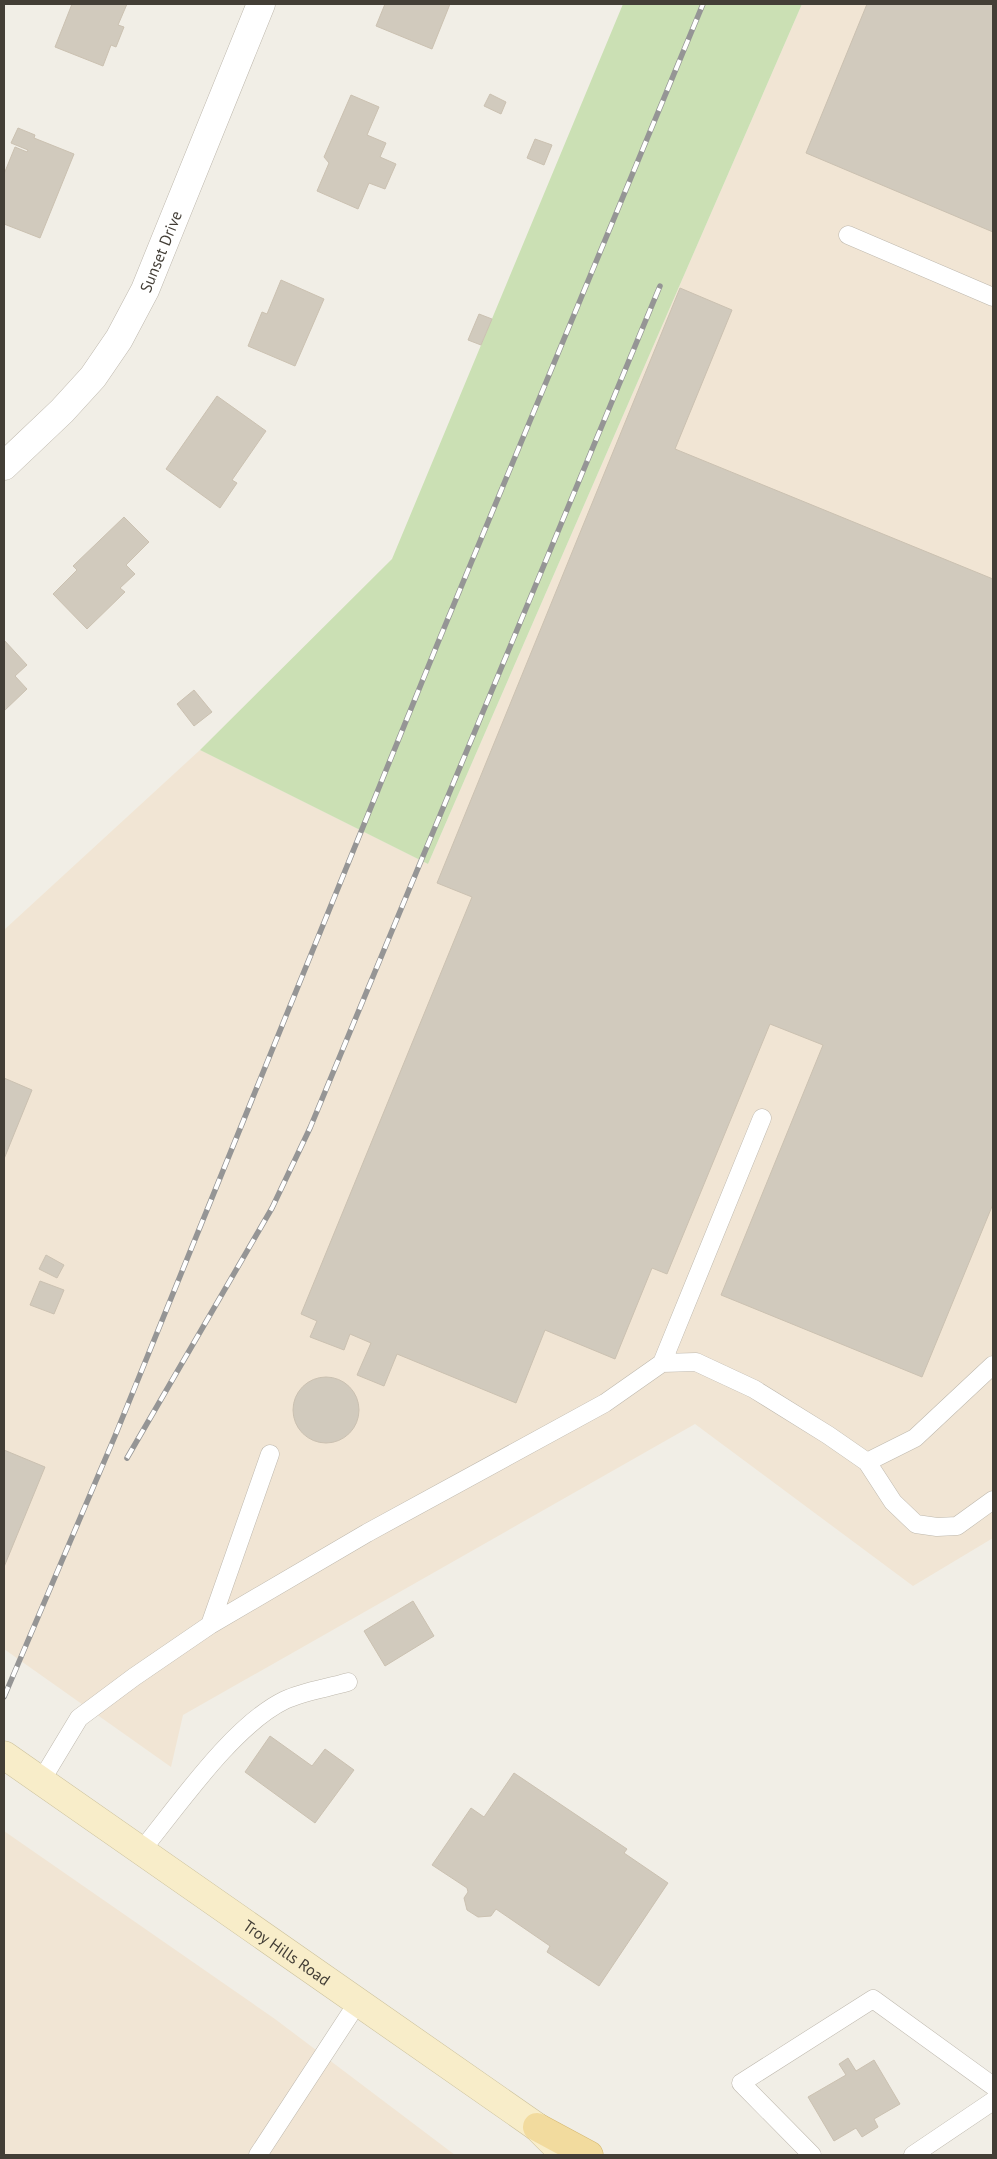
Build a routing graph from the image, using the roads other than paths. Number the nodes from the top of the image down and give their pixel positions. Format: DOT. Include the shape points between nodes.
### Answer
graph roads {
  1 [pos="261,4"];
  2 [pos="848,235"];
  3 [pos="993,297"];
  4 [pos="4,466"];
  5 [pos="762,1118"];
  6 [pos="662,1363"];
  7 [pos="993,1365"];
  8 [pos="270,1454"];
  9 [pos="867,1462"];
  10 [pos="993,1500"];
  11 [pos="210,1625"];
  12 [pos="348,1682"];
  13 [pos="4,1755"];
  14 [pos="41,1781"];
  15 [pos="141,1851"];
  16 [pos="358,2002"];
  17 [pos="993,2086"];
  18 [pos="993,2100"];
  19 [pos="537,2127"];
  20 [pos="258,2155"];
  21 [pos="565,2155"];
  22 [pos="589,2155"];
  23 [pos="812,2155"];
  24 [pos="912,2155"];
  1 -- 4 [label="street, Sunset Drive" via="145,290 119,339 93,377"];
  2 -- 3 [label="lane"];
  5 -- 6 [label="lane"];
  6 -- 9 [label="lane" via="696,1362 754,1389"];
  6 -- 11 [label="lane" via="605,1402 367,1533"];
  7 -- 9 [label="lane" via="915,1438"];
  8 -- 11 [label="lane"];
  9 -- 10 [label="lane" via="893,1502 916,1524 956,1526"];
  11 -- 14 [label="lane" via="79,1718"];
  12 -- 15 [label="lane" via="286,1700 253,1721 217,1758"];
  13 -- 14 [label="main road, Troy Hills Road"];
  14 -- 15 [label="main road, Troy Hills Road"];
  15 -- 16 [label="main road, Troy Hills Road"];
  16 -- 19 [label="main road, Troy Hills Road"];
  16 -- 20 [label="lane"];
  17 -- 23 [label="lane" via="873,2000 741,2083"];
  18 -- 24 [label="lane"];
  19 -- 21 [label="main road, Troy Hills Road"];
  19 -- 22 [label="main road"];
}
